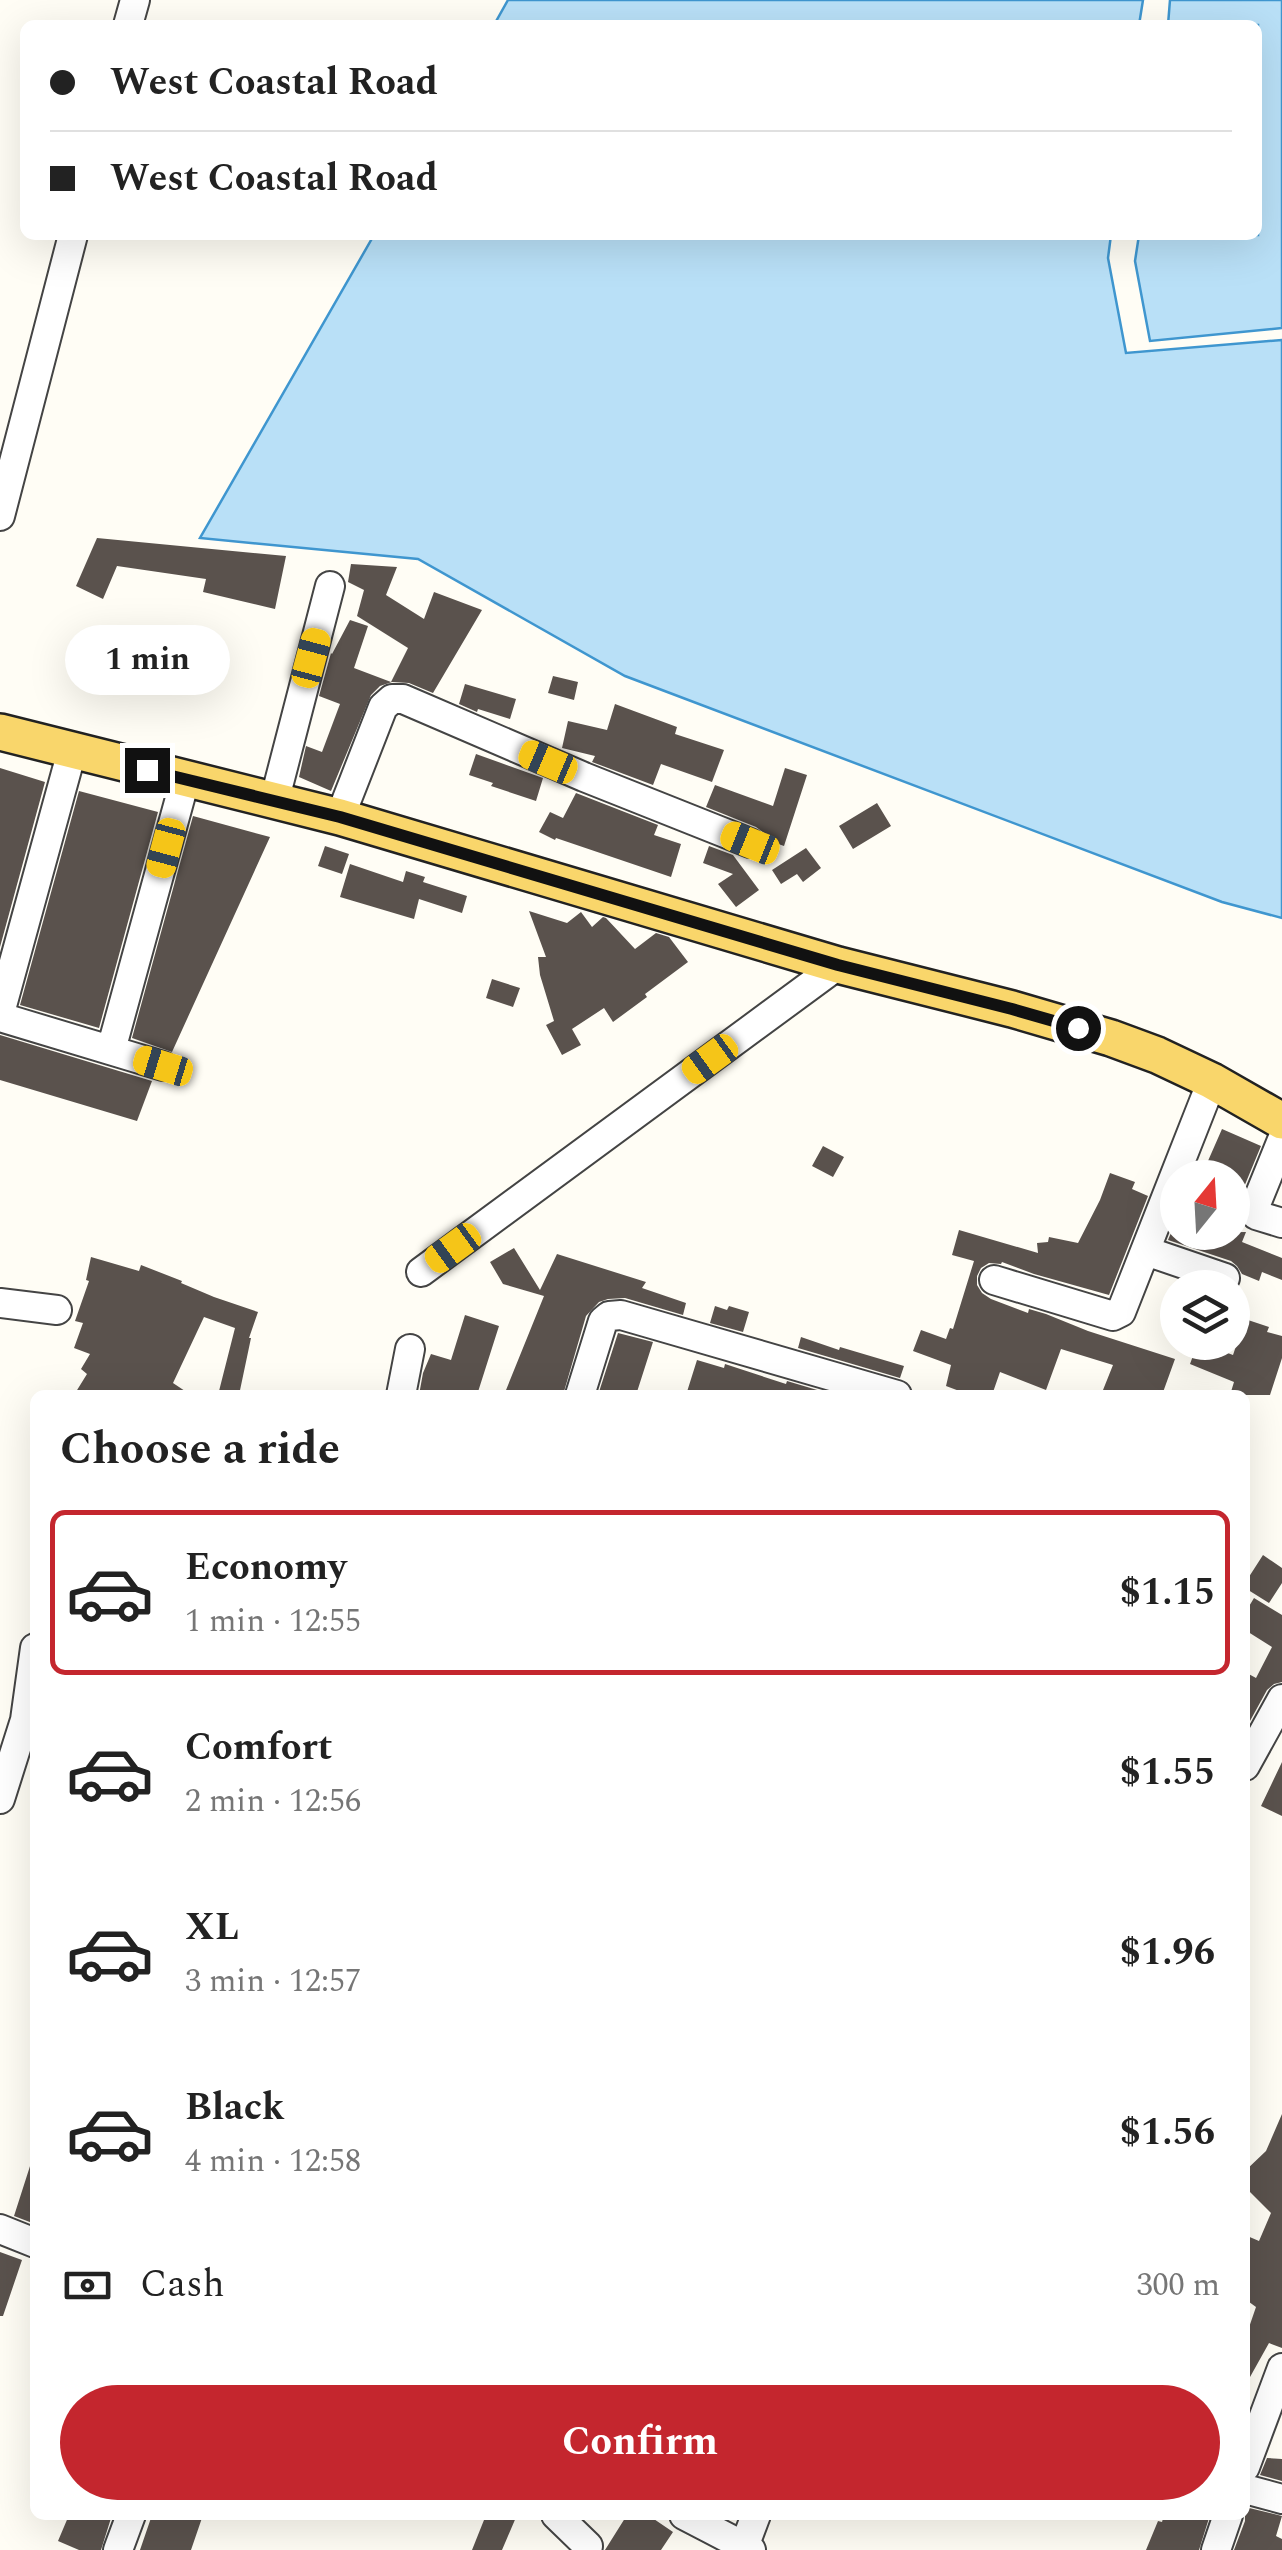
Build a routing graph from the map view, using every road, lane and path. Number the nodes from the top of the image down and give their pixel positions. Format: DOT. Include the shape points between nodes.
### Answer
graph roads {
  1 [pos="73,240"];
  2 [pos="0,516"];
  3 [pos="330,586"];
  4 [pos="3,734"];
  5 [pos="72,751"];
  6 [pos="185,780"];
  7 [pos="274,802"];
  8 [pos="340,817"];
  9 [pos="750,843"];
  10 [pos="838,965"];
  11 [pos="0,1015"];
  12 [pos="111,1050"];
  13 [pos="163,1066"];
  14 [pos="1212,1080"];
  15 [pos="1282,1121"];
  16 [pos="1282,1140"];
  17 [pos="1282,1223"];
  18 [pos="1146,1252"];
  19 [pos="1201,1270"];
  20 [pos="421,1272"];
  21 [pos="994,1280"];
  22 [pos="0,1303"];
  23 [pos="56,1310"];
  24 [pos="410,1350"];
  25 [pos="402,1390"];
  26 [pos="582,1390"];
  27 [pos="880,1390"];
  28 [pos="30,1663"];
  29 [pos="1282,1699"];
  30 [pos="12,1718"];
  31 [pos="1275,1731"];
  32 [pos="1250,1760"];
  33 [pos="0,1799"];
  34 [pos="0,2230"];
  35 [pos="30,2241"];
  36 [pos="1280,2376"];
  37 [pos="1250,2454"];
  38 [pos="1250,2490"];
  39 [pos="1282,2498"];
  40 [pos="129,2520"];
  41 [pos="561,2520"];
  42 [pos="694,2520"];
  43 [pos="755,2520"];
  44 [pos="1226,2520"];
  45 [pos="588,2546"];
  46 [pos="748,2548"];
  47 [pos="118,2550"];
  48 [pos="1216,2550"];
  1 -- 2 [label="street"];
  3 -- 7 [label="street"];
  4 -- 5 [label="main road"];
  5 -- 6 [label="main road"];
  5 -- 11 [label="street"];
  6 -- 7 [label="main road"];
  6 -- 12 [label="street"];
  7 -- 8 [label="main road"];
  8 -- 9 [label="street" via="383,707 403,699"];
  8 -- 10 [label="main road"];
  10 -- 14 [label="main road" via="1110,1038"];
  10 -- 20 [label="street"];
  11 -- 12 [label="street"];
  12 -- 13 [label="street"];
  14 -- 15 [label="main road"];
  14 -- 18 [label="street"];
  16 -- 17 [label="street" via="1256,1204 1256,1215"];
  18 -- 19 [label="street"];
  18 -- 21 [label="street" via="1121,1312 1112,1316"];
  22 -- 23 [label="street"];
  24 -- 25 [label="street"];
  26 -- 27 [label="street" via="603,1321 620,1315"];
  28 -- 30 [label="street"];
  29 -- 31 [label="street"];
  30 -- 33 [label="street"];
  31 -- 32 [label="street"];
  34 -- 35 [label="street"];
  36 -- 37 [label="street"];
  38 -- 39 [label="street"];
  40 -- 47 [label="street"];
  41 -- 45 [label="street"];
  42 -- 46 [label="street"];
  43 -- 46 [label="street"];
  44 -- 48 [label="street"];
}
